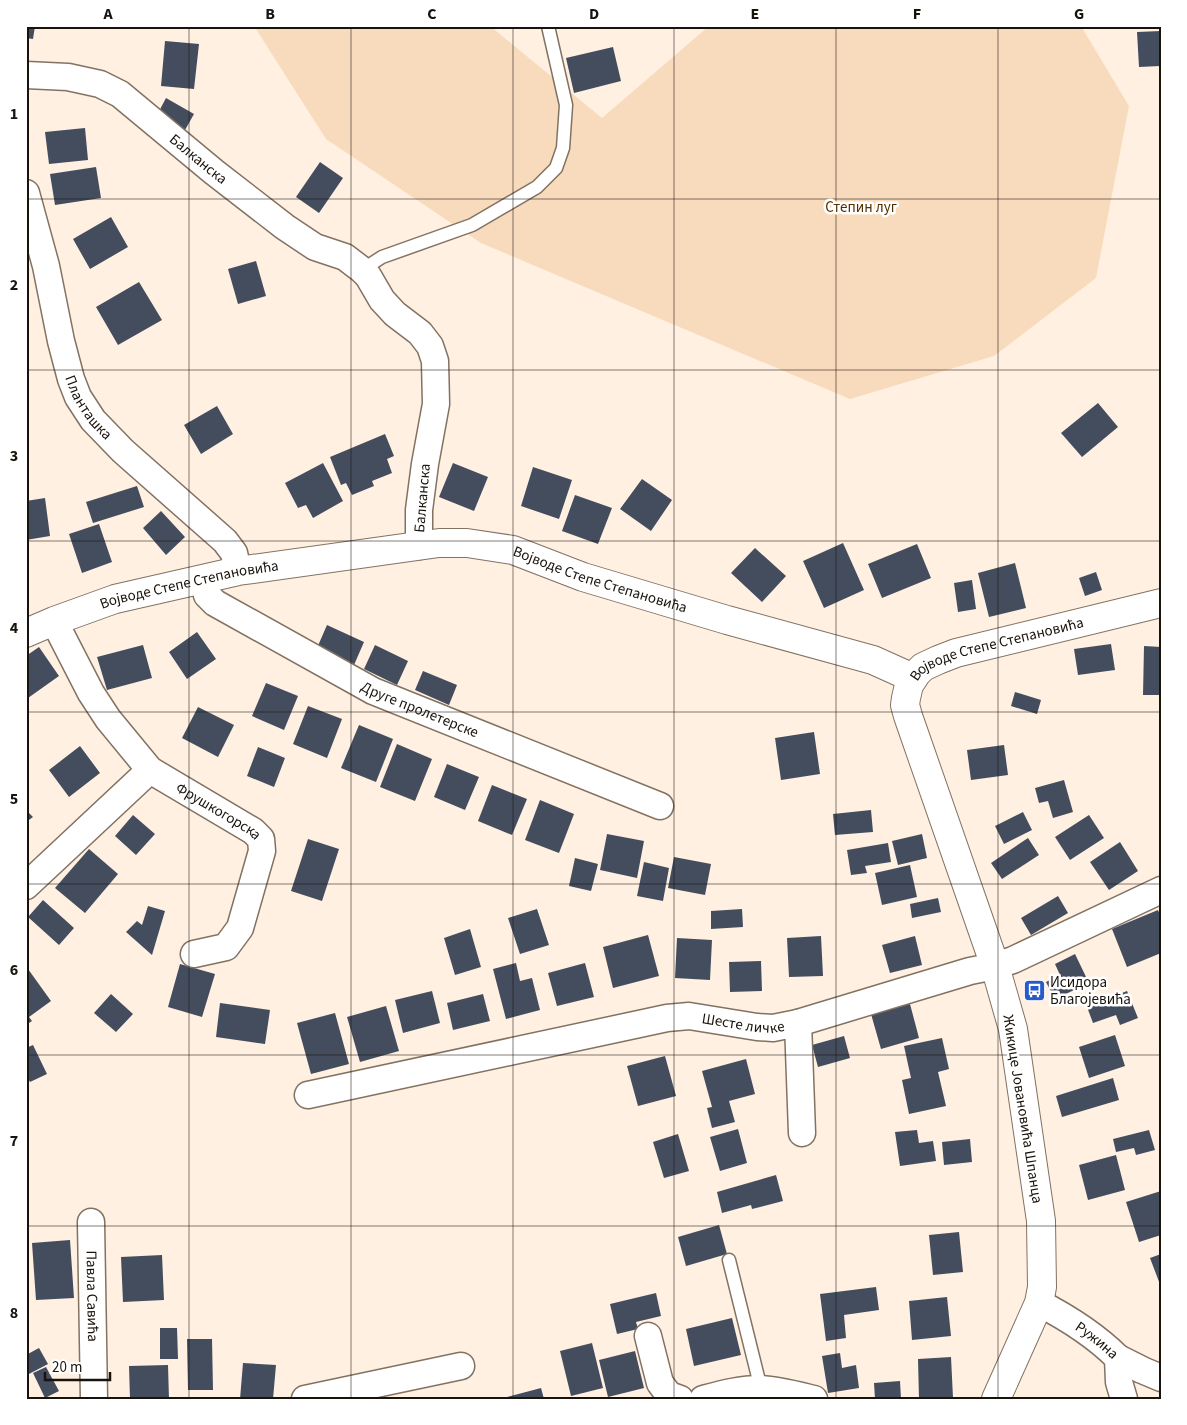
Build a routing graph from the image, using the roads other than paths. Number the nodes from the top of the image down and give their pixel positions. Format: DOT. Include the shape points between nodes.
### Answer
graph roads {
  1 [pos="548,26"];
  2 [pos="26,75"];
  3 [pos="26,193"];
  4 [pos="362,270"];
  5 [pos="419,546"];
  6 [pos="238,571"];
  7 [pos="203,579"];
  8 [pos="1161,603"];
  9 [pos="54,621"];
  10 [pos="26,632"];
  11 [pos="913,678"];
  12 [pos="150,770"];
  13 [pos="660,806"];
  14 [pos="26,886"];
  15 [pos="1161,890"];
  16 [pos="194,954"];
  17 [pos="996,966"];
  18 [pos="798,1023"];
  19 [pos="308,1095"];
  20 [pos="802,1133"];
  21 [pos="91,1222"];
  22 [pos="729,1260"];
  23 [pos="1039,1303"];
  24 [pos="648,1336"];
  25 [pos="1118,1358"];
  26 [pos="461,1366"];
  27 [pos="1161,1378"];
  28 [pos="761,1389"];
  29 [pos="94,1399"];
  30 [pos="305,1399"];
  31 [pos="680,1399"];
  32 [pos="702,1399"];
  33 [pos="814,1399"];
  34 [pos="996,1399"];
  35 [pos="1124,1399"];
  1 -- 4 [label="lane" via="566,105 563,148 556,168 537,187 472,225 382,257"];
  2 -- 4 [label="street, Балканска" via="68,77 100,84 120,94 285,227 316,247 345,257"];
  3 -- 6 [label="street, Планташка" via="46,266 60,341 78,397 93,420 123,451 225,541 234,553"];
  4 -- 5 [label="street, Балканска" via="382,300 420,333 430,346 435,362 436,404 424,464"];
  5 -- 6 [label="street, Војводе Степе Степановића"];
  5 -- 11 [label="street, Војводе Степе Степановића" via="467,543 512,550 583,577 873,660"];
  6 -- 7 [label="street, Војводе Степе Степановића"];
  7 -- 9 [label="street, Војводе Степе Степановића" via="115,599"];
  7 -- 13 [label="street, Друге пролетерске" via="207,595 215,603 373,691"];
  8 -- 11 [label="street, Војводе Степе Степановића" via="956,653 924,667"];
  9 -- 10 [label="street, Војводе Степе Степановића"];
  9 -- 12 [label="street, Фрушкогорска" via="91,693"];
  11 -- 17 [label="street, Жикице Јовановића Шпанца" via="905,705"];
  12 -- 14 [label="street"];
  12 -- 16 [label="street, Фрушкогорска" via="253,831 261,839 262,851 240,928 226,947"];
  15 -- 17 [label="street, Шесте личке" via="1025,956"];
  17 -- 18 [label="street, Шесте личке"];
  17 -- 23 [label="street, Жикице Јовановића Шпанца" via="1013,1029 1041,1221 1042,1287"];
  18 -- 19 [label="street, Шесте личке" via="774,1028 689,1016 666,1018"];
  18 -- 20 [label="street"];
  21 -- 29 [label="street, Павла Савића"];
  22 -- 28 [label="lane"];
  23 -- 25 [label="street, Ружина" via="1098,1338"];
  23 -- 34 [label="street, Жикице Јовановића Шпанца"];
  24 -- 31 [label="street" via="660,1383 669,1394"];
  25 -- 27 [label="street"];
  25 -- 35 [label="street, Ружина"];
  26 -- 30 [label="street"];
  28 -- 32 [label="street"];
  28 -- 33 [label="street"];
}
